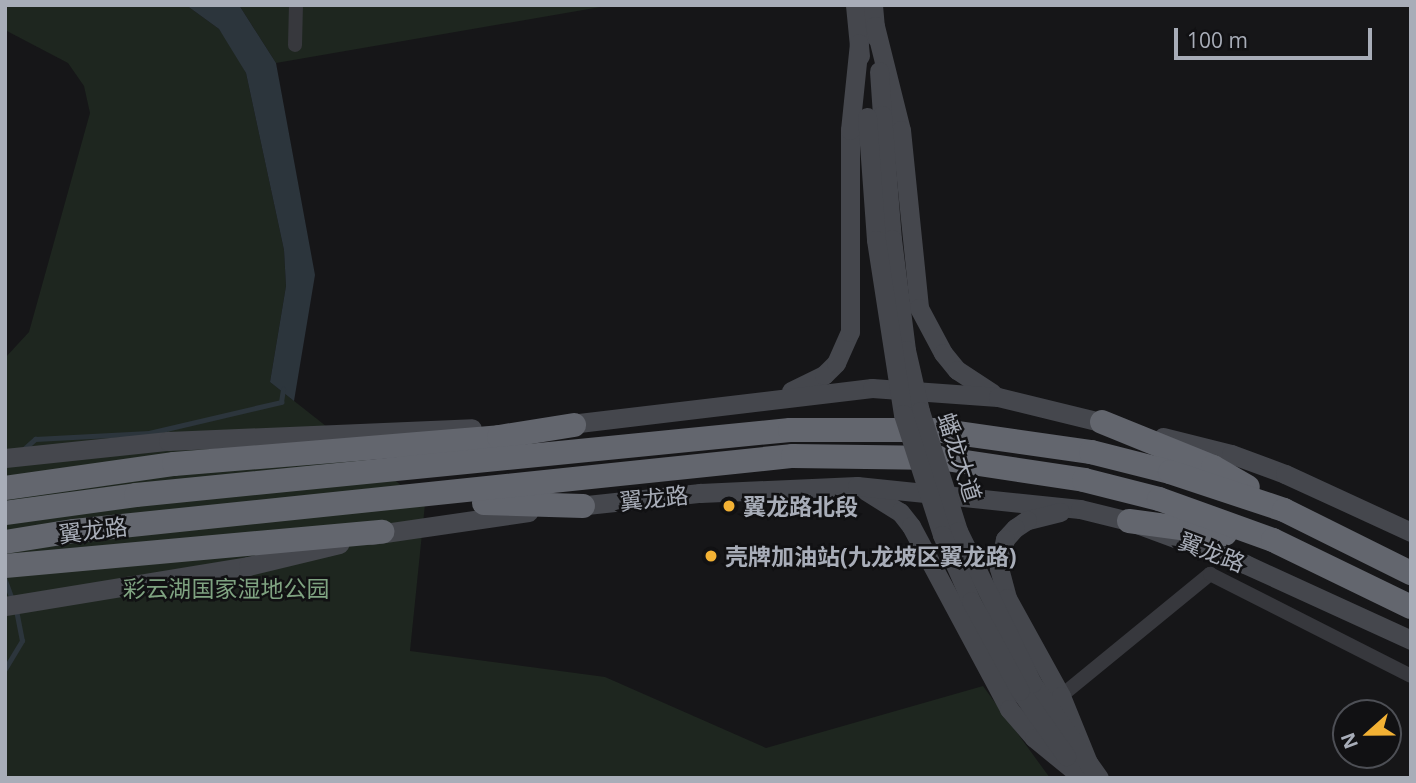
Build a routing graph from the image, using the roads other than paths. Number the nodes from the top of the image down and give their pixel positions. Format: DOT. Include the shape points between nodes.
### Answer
graph roads {
  1 [pos="296,5"];
  2 [pos="855,5"];
  3 [pos="873,5"];
  4 [pos="875,26"];
  5 [pos="859,43"];
  6 [pos="295,45"];
  7 [pos="875,116"];
  8 [pos="998,397"];
  9 [pos="764,403"];
  10 [pos="1102,422"];
  11 [pos="574,425"];
  12 [pos="501,441"];
  13 [pos="386,446"];
  14 [pos="5,458"];
  15 [pos="857,486"];
  16 [pos="5,488"];
  17 [pos="507,493"];
  18 [pos="136,495"];
  19 [pos="583,506"];
  20 [pos="1080,509"];
  21 [pos="1284,510"];
  22 [pos="5,513"];
  23 [pos="1129,521"];
  24 [pos="382,532"];
  25 [pos="1411,532"];
  26 [pos="1273,540"];
  27 [pos="5,544"];
  28 [pos="5,566"];
  29 [pos="1411,573"];
  30 [pos="5,606"];
  31 [pos="1411,607"];
  32 [pos="1411,640"];
  33 [pos="1411,676"];
  34 [pos="1061,696"];
  35 [pos="1088,774"];
  1 -- 6 [label="street"];
  2 -- 5 [label="main road"];
  3 -- 4 [label="main road"];
  4 -- 7 [label="main road"];
  4 -- 8 [label="main road" via="898,117 919,308 929,332 957,370"];
  5 -- 7 [label="main road"];
  5 -- 9 [label="main road" via="850,130 850,332 836,363 824,375"];
  7 -- 35 [label="main road, 蟠龙大道, bridge" via="876,240 903,414 942,535 971,601"];
  8 -- 9 [label="main road" via="872,388"];
  8 -- 10 [label="main road"];
  9 -- 11 [label="main road"];
  10 -- 21 [label="highway" via="1230,475"];
  10 -- 25 [label="main road" via="1231,454"];
  11 -- 12 [label="highway"];
  12 -- 13 [label="highway"];
  12 -- 14 [label="main road, 翼龙路" via="168,441"];
  12 -- 18 [label="highway, 翼龙路"];
  12 -- 21 [label="highway, 翼龙路" via="790,430 936,430 1091,452 1170,472"];
  13 -- 16 [label="highway" via="187,463"];
  13 -- 18 [label="highway"];
  15 -- 19 [label="main road, 翼龙路" via="700,493"];
  15 -- 20 [label="main road, 翼龙路"];
  15 -- 35 [label="main road" via="893,507 911,526 1009,709 1034,738"];
  17 -- 19 [label="highway"];
  17 -- 26 [label="highway, 翼龙路" via="793,456 939,458 1084,480 1159,499"];
  17 -- 27 [label="highway, 翼龙路"];
  18 -- 22 [label="highway, 翼龙路"];
  19 -- 24 [label="main road, 翼龙路"];
  20 -- 23 [label="main road, 翼龙路"];
  20 -- 34 [label="main road" via="1027,520 1005,539 1000,552 1007,598"];
  21 -- 29 [label="highway, 翼龙路"];
  23 -- 26 [label="highway"];
  23 -- 32 [label="main road, 翼龙路" via="1245,564"];
  24 -- 28 [label="highway"];
  24 -- 30 [label="main road, 翼龙路" via="248,566"];
  26 -- 31 [label="highway, 翼龙路"];
  33 -- 34 [label="street" via="1210,574"];
  34 -- 35 [label="main road"];
}
